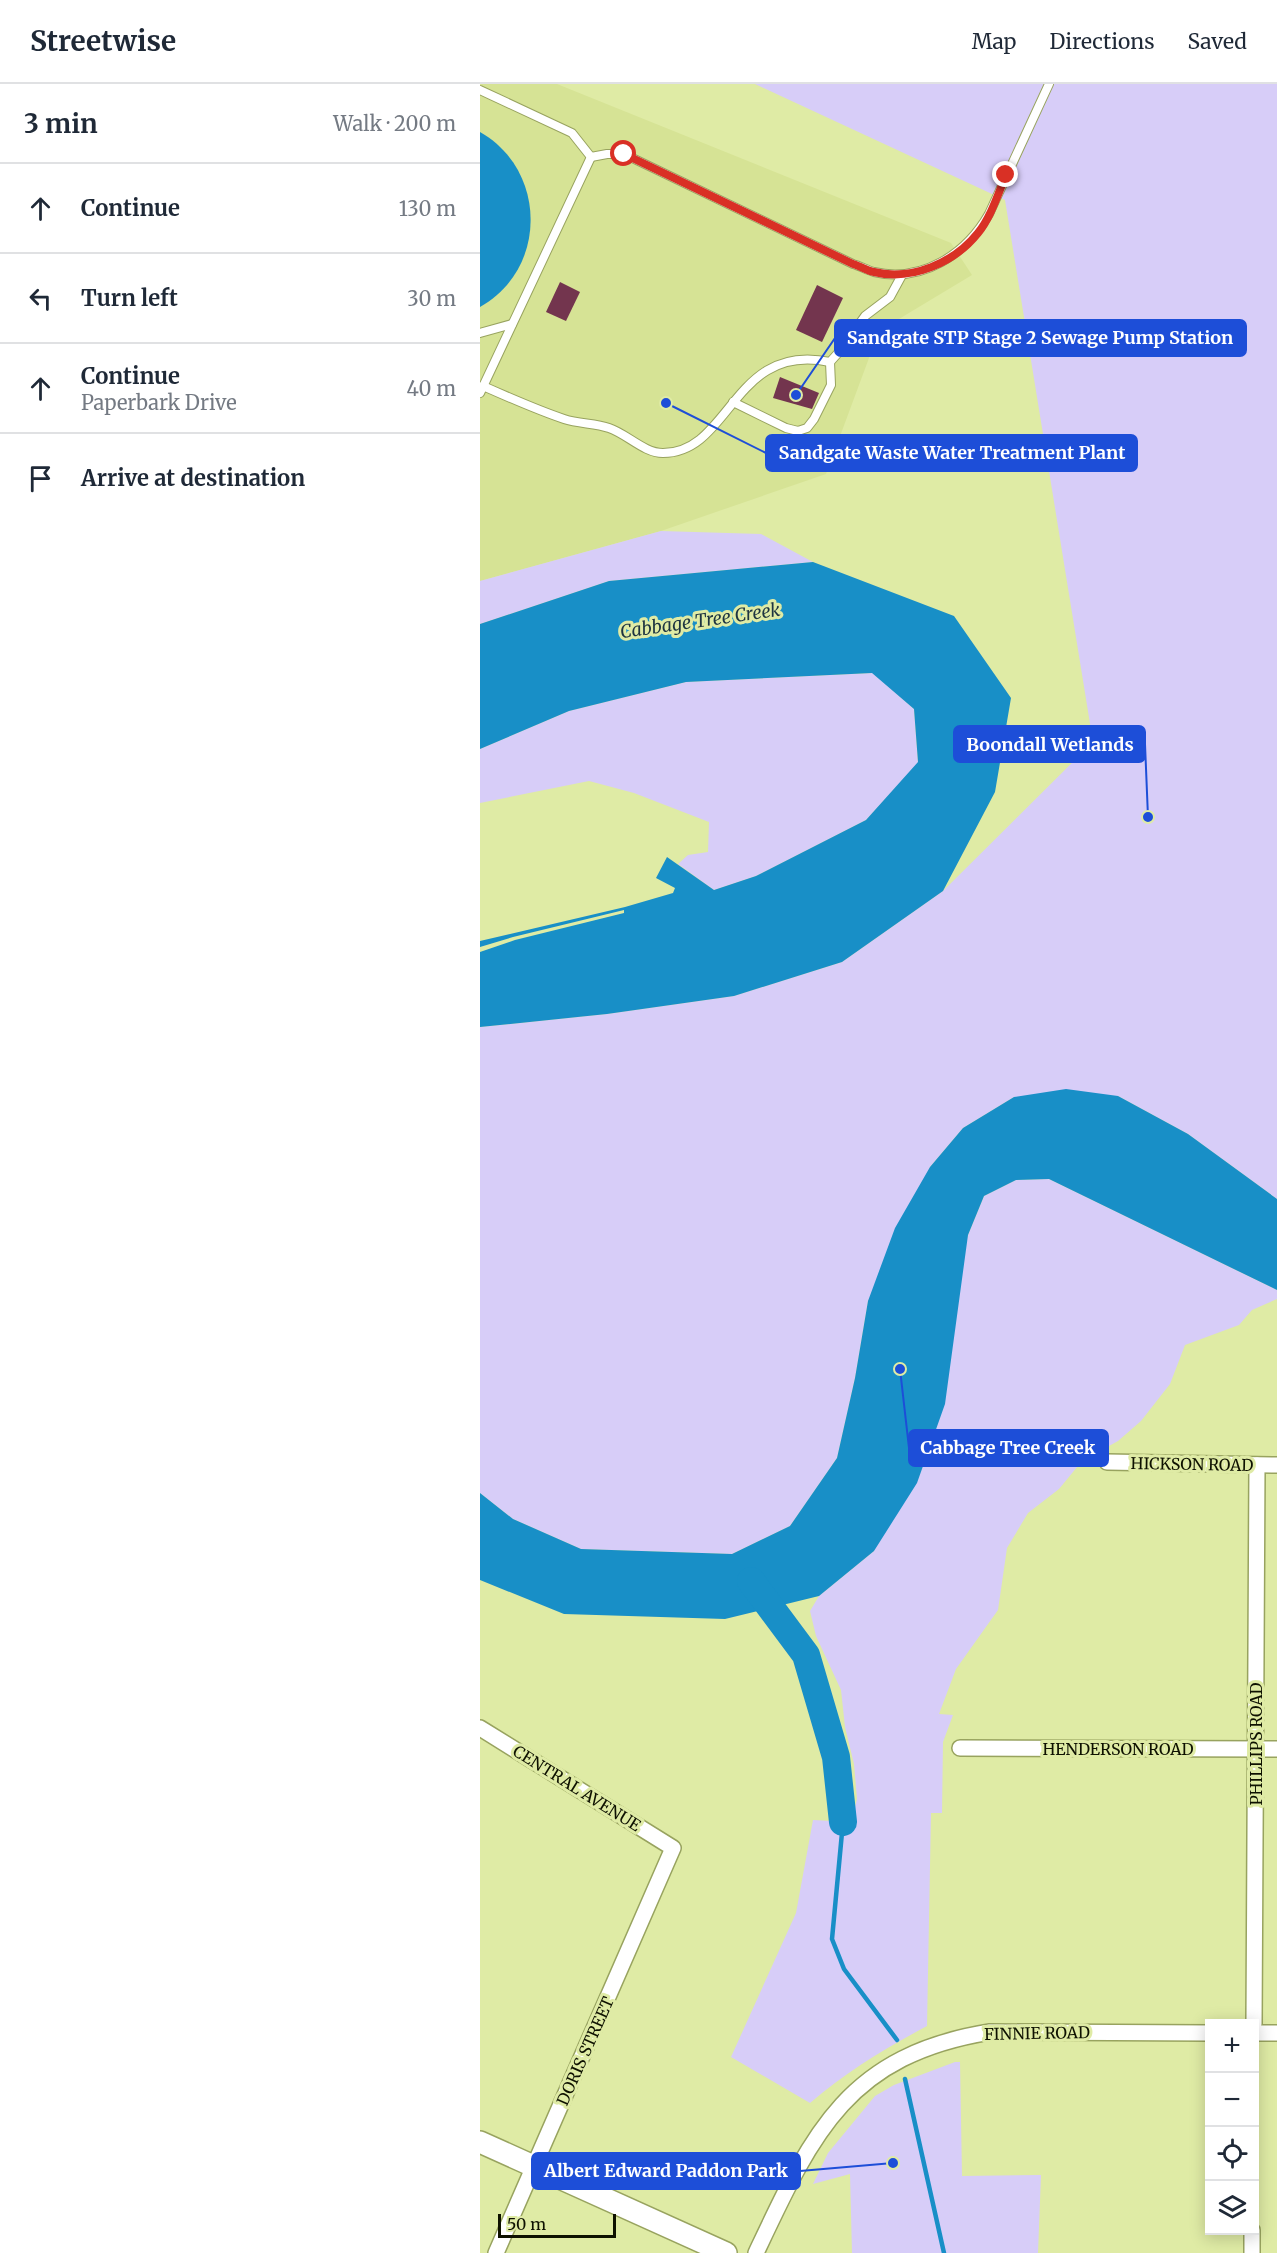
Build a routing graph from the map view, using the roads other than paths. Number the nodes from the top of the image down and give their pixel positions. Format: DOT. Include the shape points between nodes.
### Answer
graph roads {
  1 [pos="1049,84"];
  2 [pos="480,90"];
  3 [pos="591,157"];
  4 [pos="902,275"];
  5 [pos="512,324"];
  6 [pos="480,333"];
  7 [pos="830,362"];
  8 [pos="482,390"];
  9 [pos="733,402"];
  10 [pos="1107,1462"];
  11 [pos="1257,1465"];
  12 [pos="1277,1465"];
  13 [pos="480,1728"];
  14 [pos="960,1748"];
  15 [pos="1256,1749"];
  16 [pos="1277,1749"];
  17 [pos="673,1848"];
  18 [pos="1254,2019"];
  19 [pos="1205,2033"];
  20 [pos="1259,2033"];
  21 [pos="1277,2033"];
  22 [pos="480,2142"];
  23 [pos="534,2167"];
  24 [pos="1252,2235"];
  25 [pos="496,2253"];
  26 [pos="726,2253"];
  27 [pos="756,2253"];
  28 [pos="1252,2253"];
  1 -- 4 [label="lane" via="979,232 956,253 927,269"];
  2 -- 3 [label="lane" via="572,133"];
  3 -- 4 [label="lane" via="624,154 853,264 874,272"];
  3 -- 5 [label="lane"];
  4 -- 7 [label="lane" via="890,297 865,316"];
  5 -- 6 [label="lane"];
  5 -- 8 [label="lane"];
  7 -- 9 [label="lane" via="795,358 775,365"];
  7 -- 9 [label="lane" via="831,385 807,428 786,428"];
  8 -- 9 [label="lane" via="567,420 609,428 663,453 694,444"];
  10 -- 11 [label="street, HICKSON ROAD"];
  11 -- 12 [label="street, HICKSON ROAD"];
  11 -- 15 [label="street, PHILLIPS ROAD"];
  13 -- 17 [label="street, CENTRAL AVENUE"];
  14 -- 15 [label="street, HENDERSON ROAD"];
  15 -- 16 [label="street, HENDERSON ROAD"];
  15 -- 18 [label="street, PHILLIPS ROAD"];
  17 -- 23 [label="street, DORIS STREET"];
  19 -- 27 [label="street, FINNIE ROAD" via="990,2032 959,2037 898,2061 846,2098 823,2126 791,2179"];
  20 -- 21 [label="street"];
  22 -- 23 [label="street"];
  23 -- 25 [label="street, DORIS STREET"];
  23 -- 26 [label="street"];
  24 -- 28 [label="street"];
}
